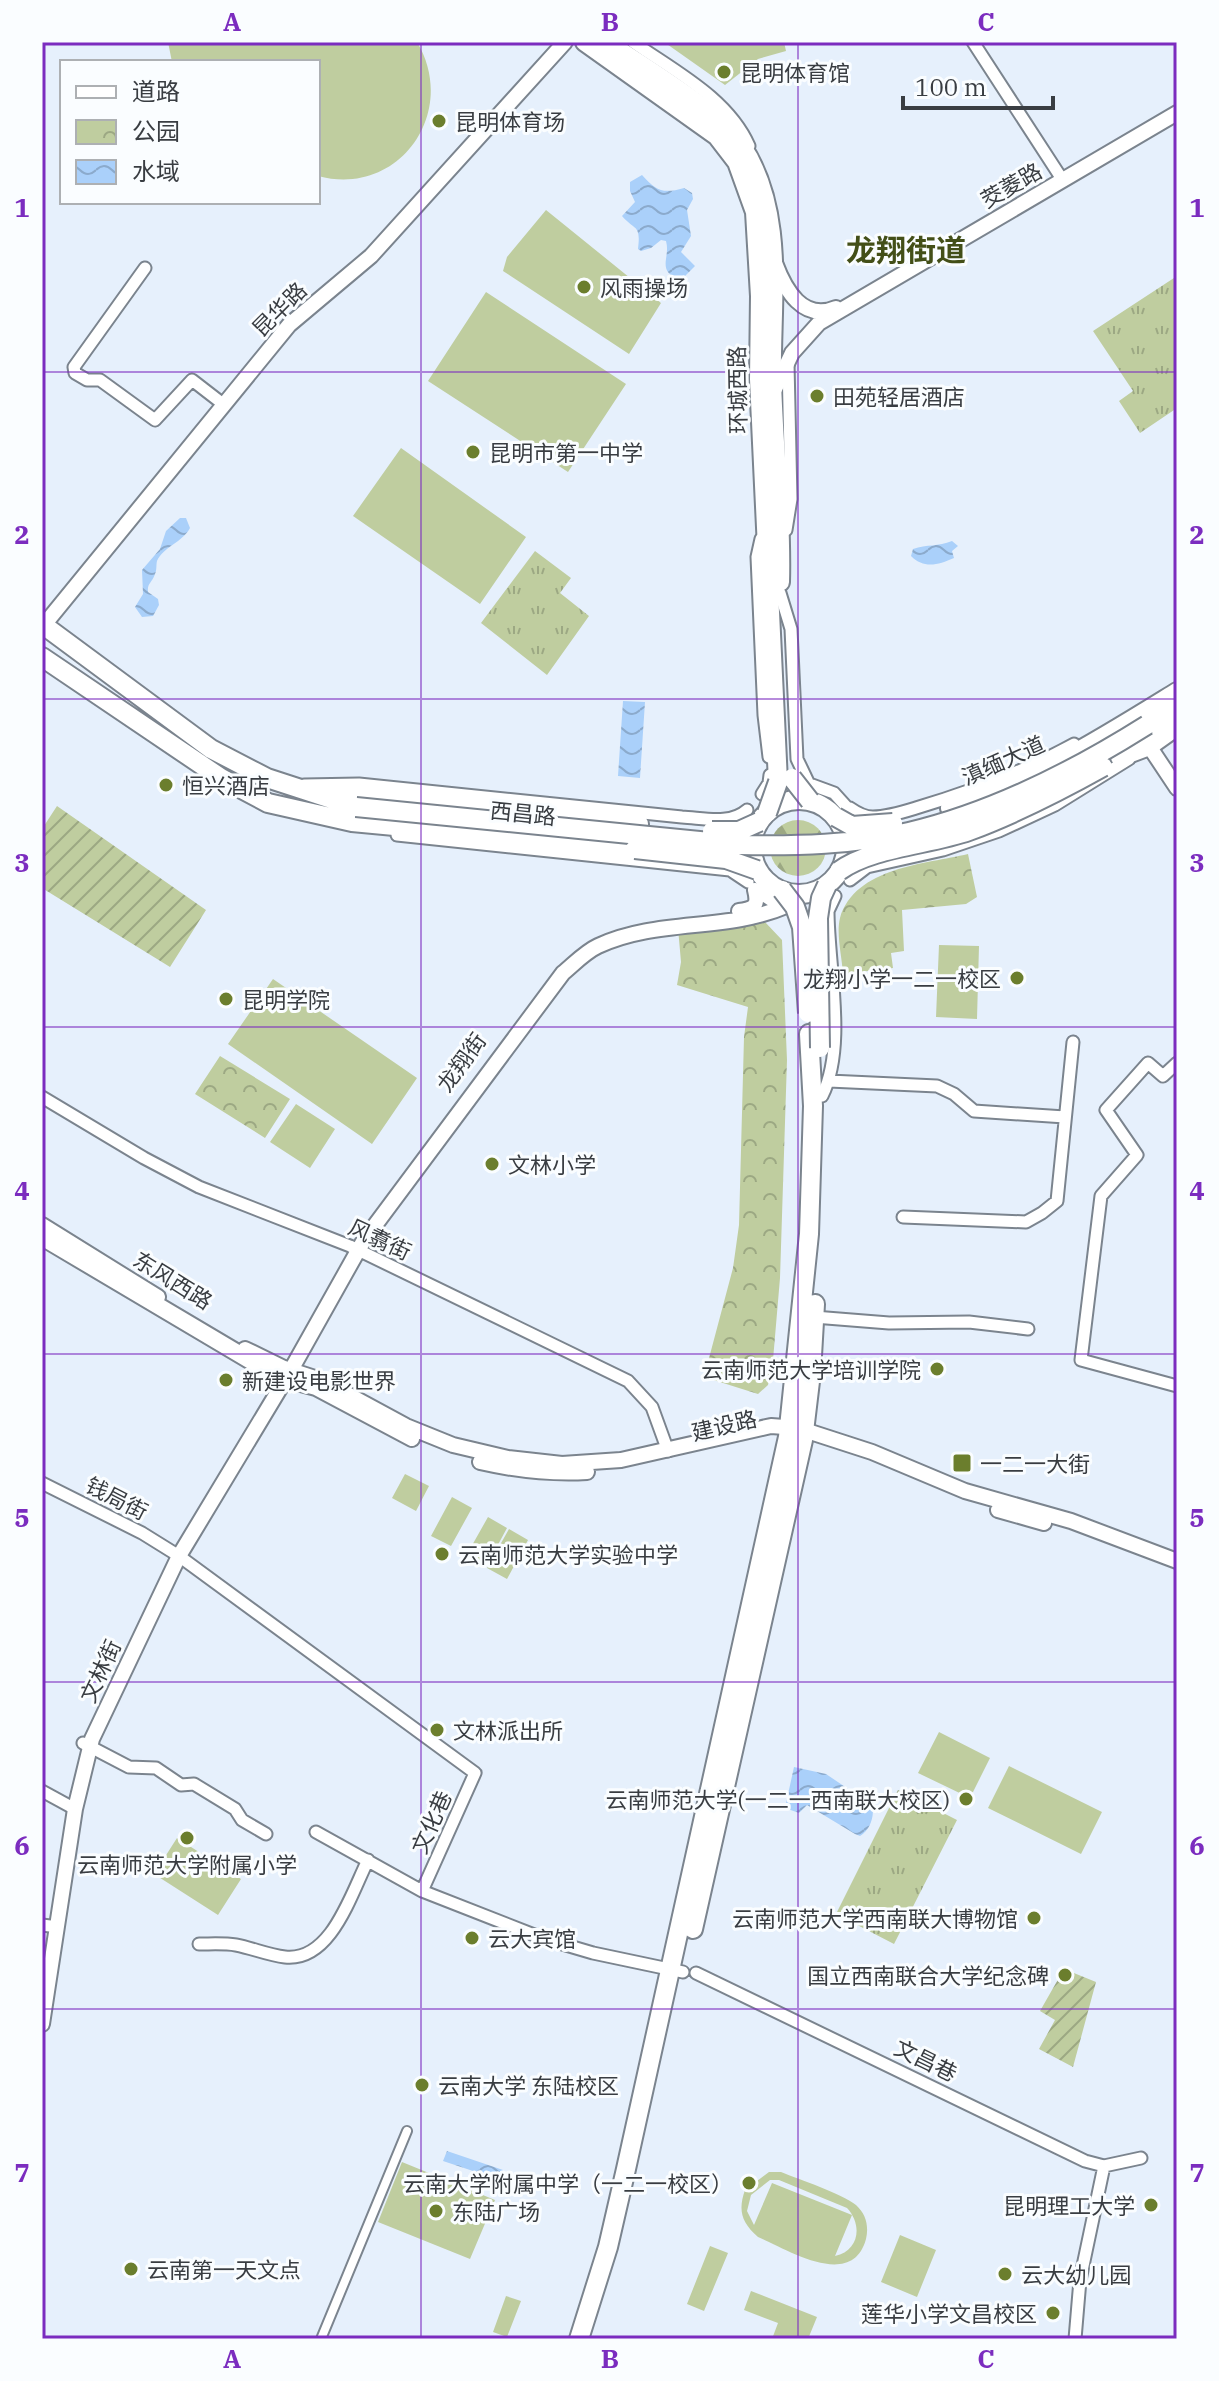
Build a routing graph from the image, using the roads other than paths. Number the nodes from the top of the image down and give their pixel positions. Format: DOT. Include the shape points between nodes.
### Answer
graph roads {
  1 [pos="565,42"];
  2 [pos="585,42"];
  3 [pos="607,42"];
  4 [pos="633,42"];
  5 [pos="973,42"];
  6 [pos="1177,106"];
  7 [pos="1177,113"];
  8 [pos="753,166"];
  9 [pos="1060,176"];
  10 [pos="771,253"];
  11 [pos="145,268"];
  12 [pos="788,361"];
  13 [pos="773,397"];
  14 [pos="223,404"];
  15 [pos="781,558"];
  16 [pos="43,625"];
  17 [pos="43,659"];
  18 [pos="1177,691"];
  19 [pos="1177,701"];
  20 [pos="1177,710"];
  21 [pos="1147,725"];
  22 [pos="1177,726"];
  23 [pos="1149,746"];
  24 [pos="291,785"];
  25 [pos="789,787"];
  26 [pos="1177,788"];
  27 [pos="284,807"];
  28 [pos="356,807"];
  29 [pos="847,814"];
  30 [pos="754,816"];
  31 [pos="800,846"];
  32 [pos="858,863"];
  33 [pos="750,878"];
  34 [pos="835,887"];
  35 [pos="785,901"];
  36 [pos="815,1041"];
  37 [pos="1073,1042"];
  38 [pos="1177,1063"];
  39 [pos="825,1088"];
  40 [pos="42,1097"];
  41 [pos="1065,1117"];
  42 [pos="903,1217"];
  43 [pos="42,1225"];
  44 [pos="42,1237"];
  45 [pos="354,1248"];
  46 [pos="814,1317"];
  47 [pos="1028,1329"];
  48 [pos="284,1374"];
  49 [pos="1177,1386"];
  50 [pos="796,1433"];
  51 [pos="668,1451"];
  52 [pos="42,1483"];
  53 [pos="175,1554"];
  54 [pos="1177,1561"];
  55 [pos="1177,1571"];
  56 [pos="86,1745"];
  57 [pos="42,1791"];
  58 [pos="72,1808"];
  59 [pos="316,1832"];
  60 [pos="266,1834"];
  61 [pos="368,1860"];
  62 [pos="422,1891"];
  63 [pos="46,1926"];
  64 [pos="199,1944"];
  65 [pos="684,1972"];
  66 [pos="42,1980"];
  67 [pos="42,2024"];
  68 [pos="407,2131"];
  69 [pos="1141,2158"];
  70 [pos="1104,2166"];
  71 [pos="321,2339"];
  72 [pos="579,2339"];
  73 [pos="589,2339"];
  74 [pos="1075,2339"];
  1 -- 14 [label="street, 昆华路" via="371,256 289,325"];
  2 -- 25 [label="main road, 环城西路" via="717,136 745,180 757,231 765,519"];
  3 -- 8 [label="main road, 环城西路" via="720,122"];
  4 -- 8 [label="street" via="717,101 745,137"];
  5 -- 9 [label="street"];
  6 -- 9 [label="street, 茭菱路"];
  7 -- 12 [label="street, 茭菱路" via="827,318"];
  8 -- 10 [label="main road, 环城西路" via="768,215"];
  9 -- 10 [label="street, 茭菱路" via="824,312 806,308 789,293"];
  10 -- 13 [label="main road, 环城西路"];
  11 -- 14 [label="street" via="74,367 75,373 100,380 155,420 192,380"];
  12 -- 13 [label="street, 茭菱路"];
  12 -- 15 [label="street" via="791,499"];
  13 -- 15 [label="main road, 环城西路"];
  14 -- 16 [label="street, 昆华路"];
  15 -- 25 [label="main road, 环城西路"];
  16 -- 24 [label="main road, 西昌路" via="211,749"];
  17 -- 27 [label="main road, 西昌路" via="221,778"];
  18 -- 29 [label="street" via="950,798 874,817"];
  18 -- 29 [label="main road, 滇缅大道, bridge" via="1080,751 988,797 902,821 852,826"];
  19 -- 21 [label="main road, 滇缅大道"];
  20 -- 21 [label="main road, 滇缅大道"];
  21 -- 31 [label="main road, 滇缅大道, bridge" via="1100,755 990,806 909,832"];
  22 -- 23 [label="main road"];
  23 -- 26 [label="street"];
  23 -- 34 [label="street" via="1073,795 1013,824 943,850 867,867"];
  23 -- 34 [label="main road, bridge" via="999,819 866,857"];
  24 -- 28 [label="main road, 西昌路"];
  24 -- 30 [label="street" via="359,784 682,817"];
  24 -- 30 [label="main road, 西昌路, bridge" via="726,833 739,831"];
  25 -- 29 [label="main road"];
  25 -- 30 [label="main road, 环城西路, bridge"];
  25 -- 30 [label="main road, 西昌路" via="795,799"];
  27 -- 28 [label="main road, 西昌路"];
  27 -- 33 [label="street" via="351,831 730,870"];
  27 -- 33 [label="main road, 西昌路, bridge" via="352,822 726,859"];
  28 -- 31 [label="main road, 西昌路, bridge" via="678,840"];
  29 -- 34 [label="main road, bridge" via="846,851"];
  30 -- 33 [label="main road, 环城西路, bridge"];
  32 -- 34 [label="street"];
  33 -- 35 [label="main road" via="770,885"];
  33 -- 45 [label="street, 龙翔街" via="758,900 752,910 638,923 589,942 557,970"];
  34 -- 35 [label="main road" via="789,893"];
  34 -- 36 [label="main road, bridge" via="821,898 818,918"];
  34 -- 39 [label="street" via="828,911 833,1031"];
  35 -- 36 [label="main road, bridge" via="795,907 802,927"];
  35 -- 45 [label="street, 龙翔街" via="748,918 640,931 595,947 563,973"];
  36 -- 39 [label="main road"];
  36 -- 50 [label="main road"];
  37 -- 41 [label="street"];
  38 -- 49 [label="street" via="1163,1076 1148,1063 1106,1110 1137,1155 1101,1196 1081,1360"];
  39 -- 41 [label="street" via="937,1086 974,1111"];
  39 -- 46 [label="main road"];
  40 -- 45 [label="street, 风翥街" via="199,1187"];
  41 -- 42 [label="street" via="1057,1201 1042,1213 1026,1222"];
  43 -- 48 [label="street, 东风西路"];
  44 -- 48 [label="main road, 东风西路"];
  45 -- 48 [label="street, 龙翔街"];
  45 -- 51 [label="street, 风翥街" via="628,1381 652,1407"];
  46 -- 47 [label="street"];
  46 -- 50 [label="main road"];
  48 -- 50 [label="street, 建设路" via="402,1435 450,1455 507,1468 561,1473 622,1470"];
  48 -- 51 [label="street, 建设路" via="321,1380 406,1426 453,1445 508,1458 562,1464"];
  48 -- 53 [label="street, 文林街"];
  50 -- 51 [label="street, 建设路" via="771,1426"];
  50 -- 54 [label="street, 建设路" via="884,1456 965,1491 1071,1521"];
  50 -- 55 [label="street, 建设路" via="962,1500 1068,1530"];
  50 -- 65 [label="main road"];
  52 -- 53 [label="street, 钱局街"];
  53 -- 56 [label="street, 文林街"];
  53 -- 62 [label="street, 文化巷" via="475,1773"];
  56 -- 58 [label="street, 文林街"];
  56 -- 60 [label="street" via="129,1767 156,1768 181,1785 194,1784"];
  57 -- 58 [label="street"];
  58 -- 63 [label="street, 文林街"];
  58 -- 67 [label="street, 文林街"];
  59 -- 61 [label="street"];
  61 -- 62 [label="street"];
  61 -- 64 [label="street" via="328,1939 300,1957"];
  62 -- 65 [label="street" via="542,1938"];
  63 -- 66 [label="street, 文林街"];
  65 -- 70 [label="street, 文昌巷"];
  65 -- 72 [label="main road"];
  65 -- 73 [label="main road" via="618,2251"];
  68 -- 71 [label="street"];
  69 -- 70 [label="street"];
  70 -- 74 [label="street" via="1080,2280"];
}
